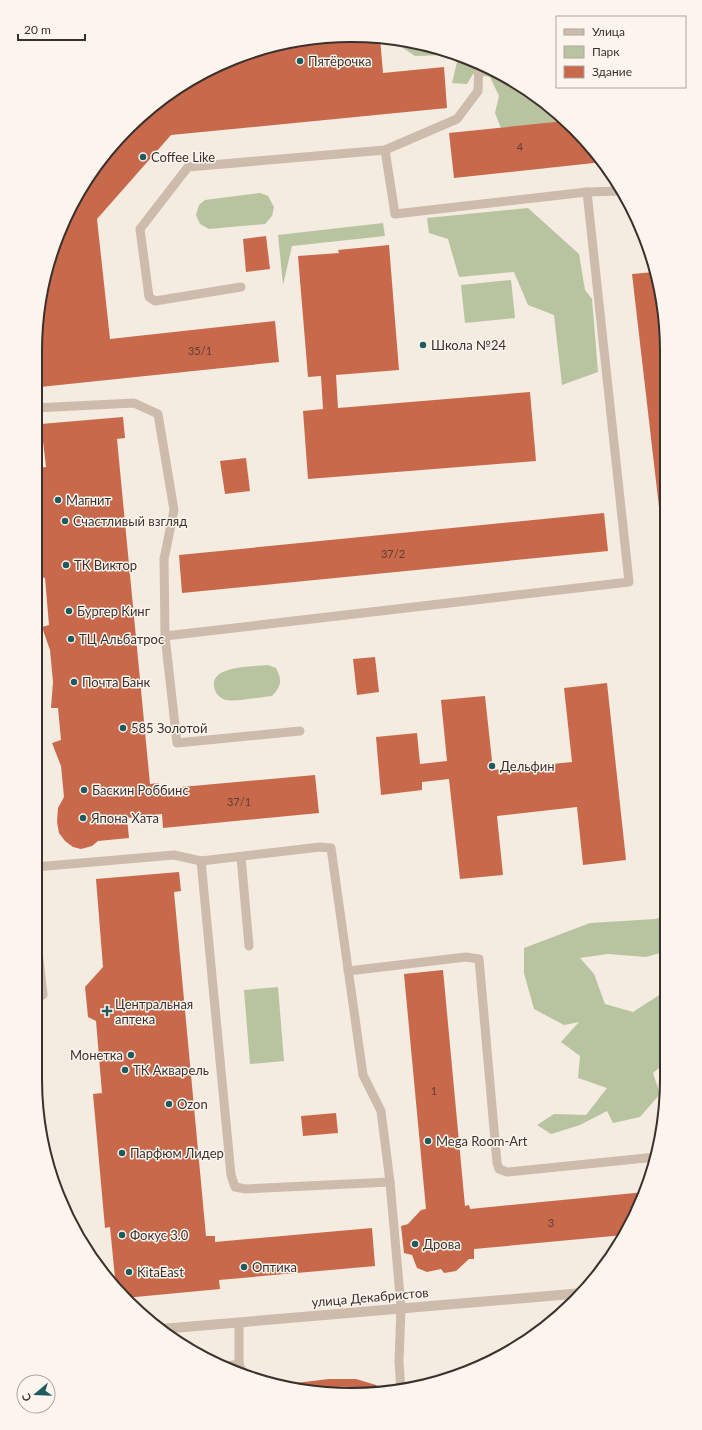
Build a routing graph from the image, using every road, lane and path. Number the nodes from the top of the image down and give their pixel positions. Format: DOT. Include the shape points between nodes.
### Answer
graph roads {
  1 [pos="479,70"];
  2 [pos="385,150"];
  3 [pos="615,191"];
  4 [pos="587,192"];
  5 [pos="241,287"];
  6 [pos="42,408"];
  7 [pos="165,636"];
  8 [pos="300,731"];
  9 [pos="241,857"];
  10 [pos="201,861"];
  11 [pos="42,866"];
  12 [pos="249,946"];
  13 [pos="348,971"];
  14 [pos="42,986"];
  15 [pos="43,995"];
  16 [pos="649,1158"];
  17 [pos="390,1182"];
  18 [pos="572,1294"];
  19 [pos="401,1307"];
  20 [pos="239,1323"];
  21 [pos="169,1328"];
  22 [pos="240,1367"];
  23 [pos="401,1384"];
  1 -- 2 [label="lane" via="478,91 457,119"];
  2 -- 4 [label="lane" via="395,214"];
  2 -- 5 [label="lane" via="188,167 140,229 149,297 155,301"];
  3 -- 4 [label="lane"];
  4 -- 7 [label="lane" via="629,582"];
  6 -- 7 [label="lane" via="134,403 158,414 174,510 164,559"];
  7 -- 8 [label="lane" via="177,743"];
  9 -- 10 [label="lane"];
  9 -- 12 [label="lane"];
  9 -- 13 [label="lane" via="320,847 331,848"];
  10 -- 11 [label="lane" via="174,854"];
  10 -- 17 [label="lane" via="231,1175 235,1187 246,1189"];
  13 -- 16 [label="lane" via="466,957 479,959 499,1168 507,1172"];
  13 -- 17 [label="lane" via="363,1075 381,1111"];
  14 -- 15 [label="lane"];
  17 -- 19 [label="lane"];
  18 -- 19 [label="street, улица Декабристов"];
  19 -- 20 [label="street, улица Декабристов"];
  19 -- 23 [label="lane"];
  20 -- 21 [label="street, улица Декабристов"];
  20 -- 22 [label="lane"];
}
